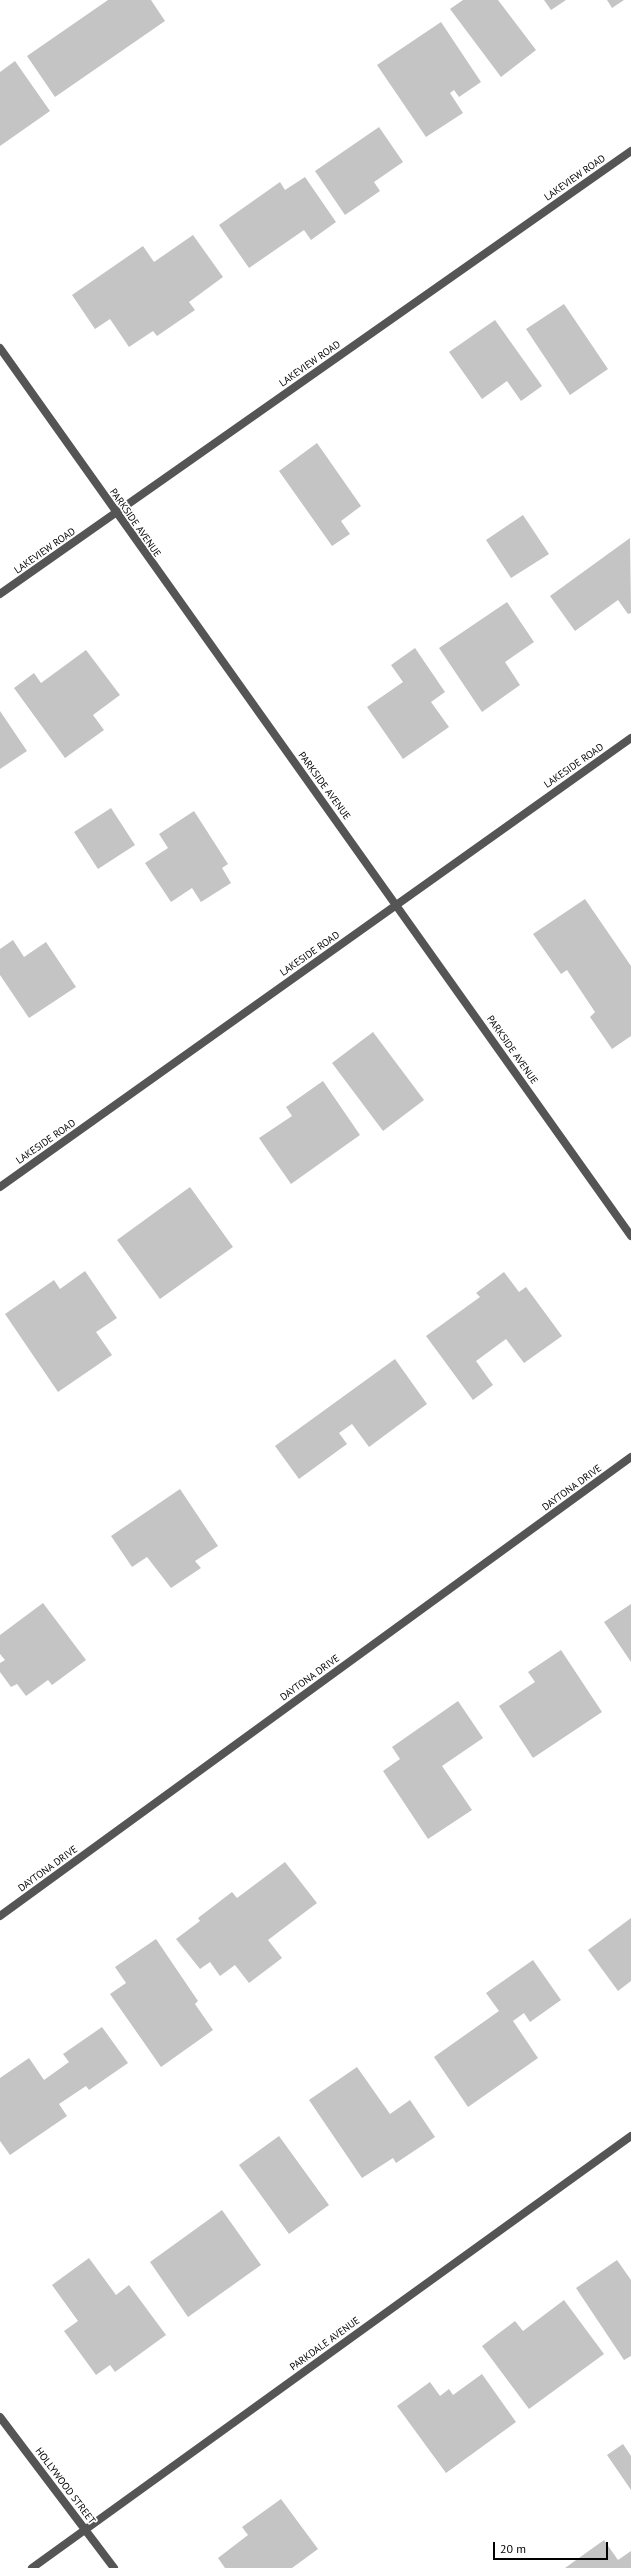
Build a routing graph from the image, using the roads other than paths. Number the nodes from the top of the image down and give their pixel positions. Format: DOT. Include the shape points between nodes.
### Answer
graph roads {
  1 [pos="631,151"];
  2 [pos="0,348"];
  3 [pos="115,513"];
  4 [pos="0,594"];
  5 [pos="631,738"];
  6 [pos="396,904"];
  7 [pos="0,1187"];
  8 [pos="631,1236"];
  9 [pos="631,1457"];
  10 [pos="0,1916"];
  11 [pos="631,2136"];
  12 [pos="0,2417"];
  13 [pos="85,2529"];
  14 [pos="32,2568"];
  15 [pos="114,2568"];
  1 -- 3 [label="street, LAKEVIEW ROAD"];
  2 -- 3 [label="street, PARKSIDE AVENUE"];
  3 -- 4 [label="street, LAKEVIEW ROAD"];
  3 -- 6 [label="street, PARKSIDE AVENUE"];
  5 -- 6 [label="street, LAKESIDE ROAD"];
  6 -- 7 [label="street, LAKESIDE ROAD"];
  6 -- 8 [label="street, PARKSIDE AVENUE"];
  9 -- 10 [label="street, DAYTONA DRIVE"];
  11 -- 13 [label="street, PARKDALE AVENUE"];
  12 -- 13 [label="street, HOLLYWOOD STREET"];
  13 -- 14 [label="street, PARKDALE AVENUE"];
  13 -- 15 [label="street, HOLLYWOOD STREET"];
}
